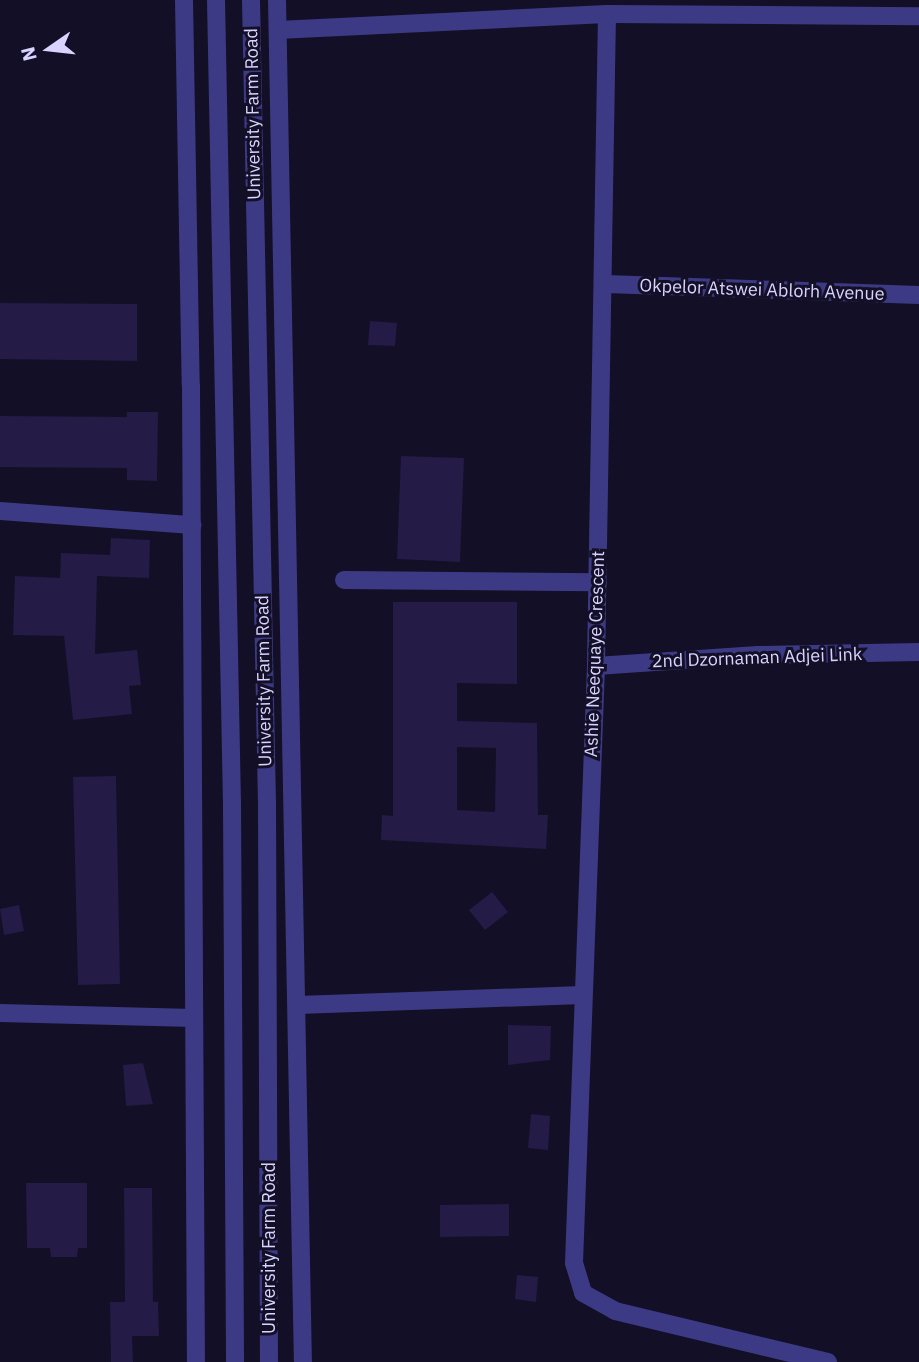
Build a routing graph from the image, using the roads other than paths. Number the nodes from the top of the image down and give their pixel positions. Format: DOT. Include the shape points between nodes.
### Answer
graph roads {
  1 [pos="184,0"];
  2 [pos="216,0"];
  3 [pos="251,0"];
  4 [pos="277,0"];
  5 [pos="607,15"];
  6 [pos="919,16"];
  7 [pos="278,30"];
  8 [pos="606,284"];
  9 [pos="919,295"];
  10 [pos="0,511"];
  11 [pos="192,525"];
  12 [pos="344,580"];
  13 [pos="598,582"];
  14 [pos="919,652"];
  15 [pos="596,666"];
  16 [pos="582,995"];
  17 [pos="298,1005"];
  18 [pos="0,1013"];
  19 [pos="193,1018"];
  20 [pos="197,1362"];
  21 [pos="234,1362"];
  22 [pos="269,1362"];
  23 [pos="303,1362"];
  24 [pos="828,1362"];
  1 -- 11 [label="street"];
  2 -- 21 [label="street, University Farm Road" via="232,802"];
  3 -- 22 [label="street, University Farm Road" via="267,801"];
  4 -- 7 [label="street"];
  5 -- 6 [label="street"];
  5 -- 7 [label="street"];
  5 -- 8 [label="street, Ashie Neequaye Crescent"];
  7 -- 17 [label="street"];
  8 -- 9 [label="street, Okpelor Atswei Ablorh Avenue"];
  8 -- 13 [label="street, Ashie Neequaye Crescent"];
  10 -- 11 [label="street"];
  11 -- 19 [label="street"];
  12 -- 13 [label="street"];
  13 -- 15 [label="street, Ashie Neequaye Crescent"];
  14 -- 15 [label="street, 2nd Dzornaman Adjei Link" via="758,655"];
  15 -- 16 [label="street, Ashie Neequaye Crescent"];
  16 -- 17 [label="street"];
  16 -- 24 [label="street, Ashie Neequaye Crescent" via="574,1263 583,1293 615,1311"];
  17 -- 23 [label="street"];
  18 -- 19 [label="street"];
  19 -- 20 [label="street"];
}
